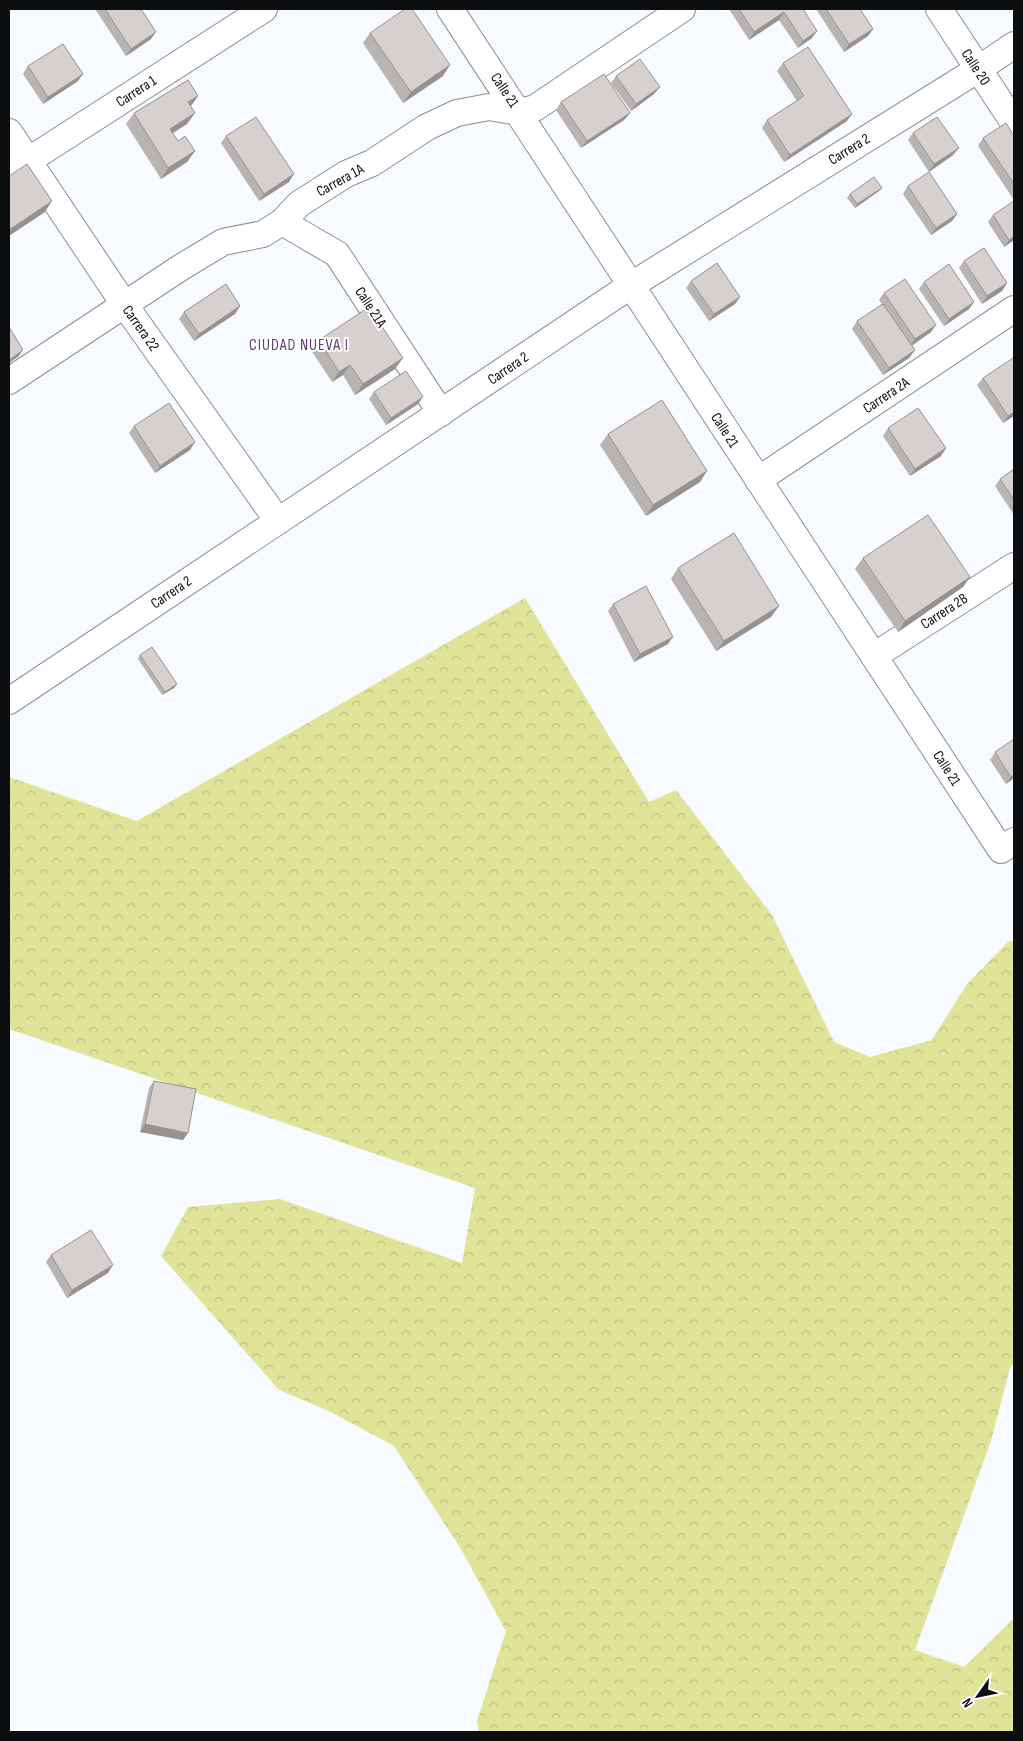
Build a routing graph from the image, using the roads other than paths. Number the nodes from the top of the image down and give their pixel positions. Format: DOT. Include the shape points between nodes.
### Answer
graph roads {
  1 [pos="264,9"];
  2 [pos="450,9"];
  3 [pos="682,9"];
  4 [pos="939,9"];
  5 [pos="1014,45"];
  6 [pos="977,70"];
  7 [pos="520,112"];
  8 [pos="1014,124"];
  9 [pos="9,132"];
  10 [pos="18,167"];
  11 [pos="282,222"];
  12 [pos="630,286"];
  13 [pos="124,304"];
  14 [pos="1014,309"];
  15 [pos="9,381"];
  16 [pos="441,413"];
  17 [pos="758,480"];
  18 [pos="278,521"];
  19 [pos="1014,566"];
  20 [pos="874,656"];
  21 [pos="9,701"];
  22 [pos="1008,846"];
  1 -- 10 [label="street, Carrera 1"];
  2 -- 7 [label="street, Calle 21"];
  3 -- 7 [label="street" via="535,108"];
  4 -- 6 [label="street, Calle 20"];
  5 -- 6 [label="street, Carrera 2"];
  6 -- 8 [label="street, Calle 20"];
  6 -- 12 [label="street, Carrera 2"];
  7 -- 11 [label="street, Carrera 1A" via="489,107 457,113 427,127 372,163 346,174 299,204"];
  7 -- 12 [label="street, Calle 21"];
  9 -- 10 [label="street, Carrera 22"];
  10 -- 13 [label="street, Carrera 22"];
  11 -- 13 [label="street, Carrera 1A" via="263,234 223,242"];
  11 -- 16 [label="street, Calle 21A" via="336,254"];
  12 -- 16 [label="street, Carrera 2"];
  12 -- 17 [label="street, Calle 21"];
  13 -- 15 [label="street, Carrera 1A"];
  13 -- 18 [label="street, Carrera 22"];
  14 -- 17 [label="street, Carrera 2A"];
  16 -- 18 [label="street, Carrera 2"];
  17 -- 20 [label="street, Calle 21"];
  18 -- 21 [label="street, Carrera 2"];
  19 -- 20 [label="street, Carrera 2B"];
  20 -- 22 [label="street, Calle 21"];
}
